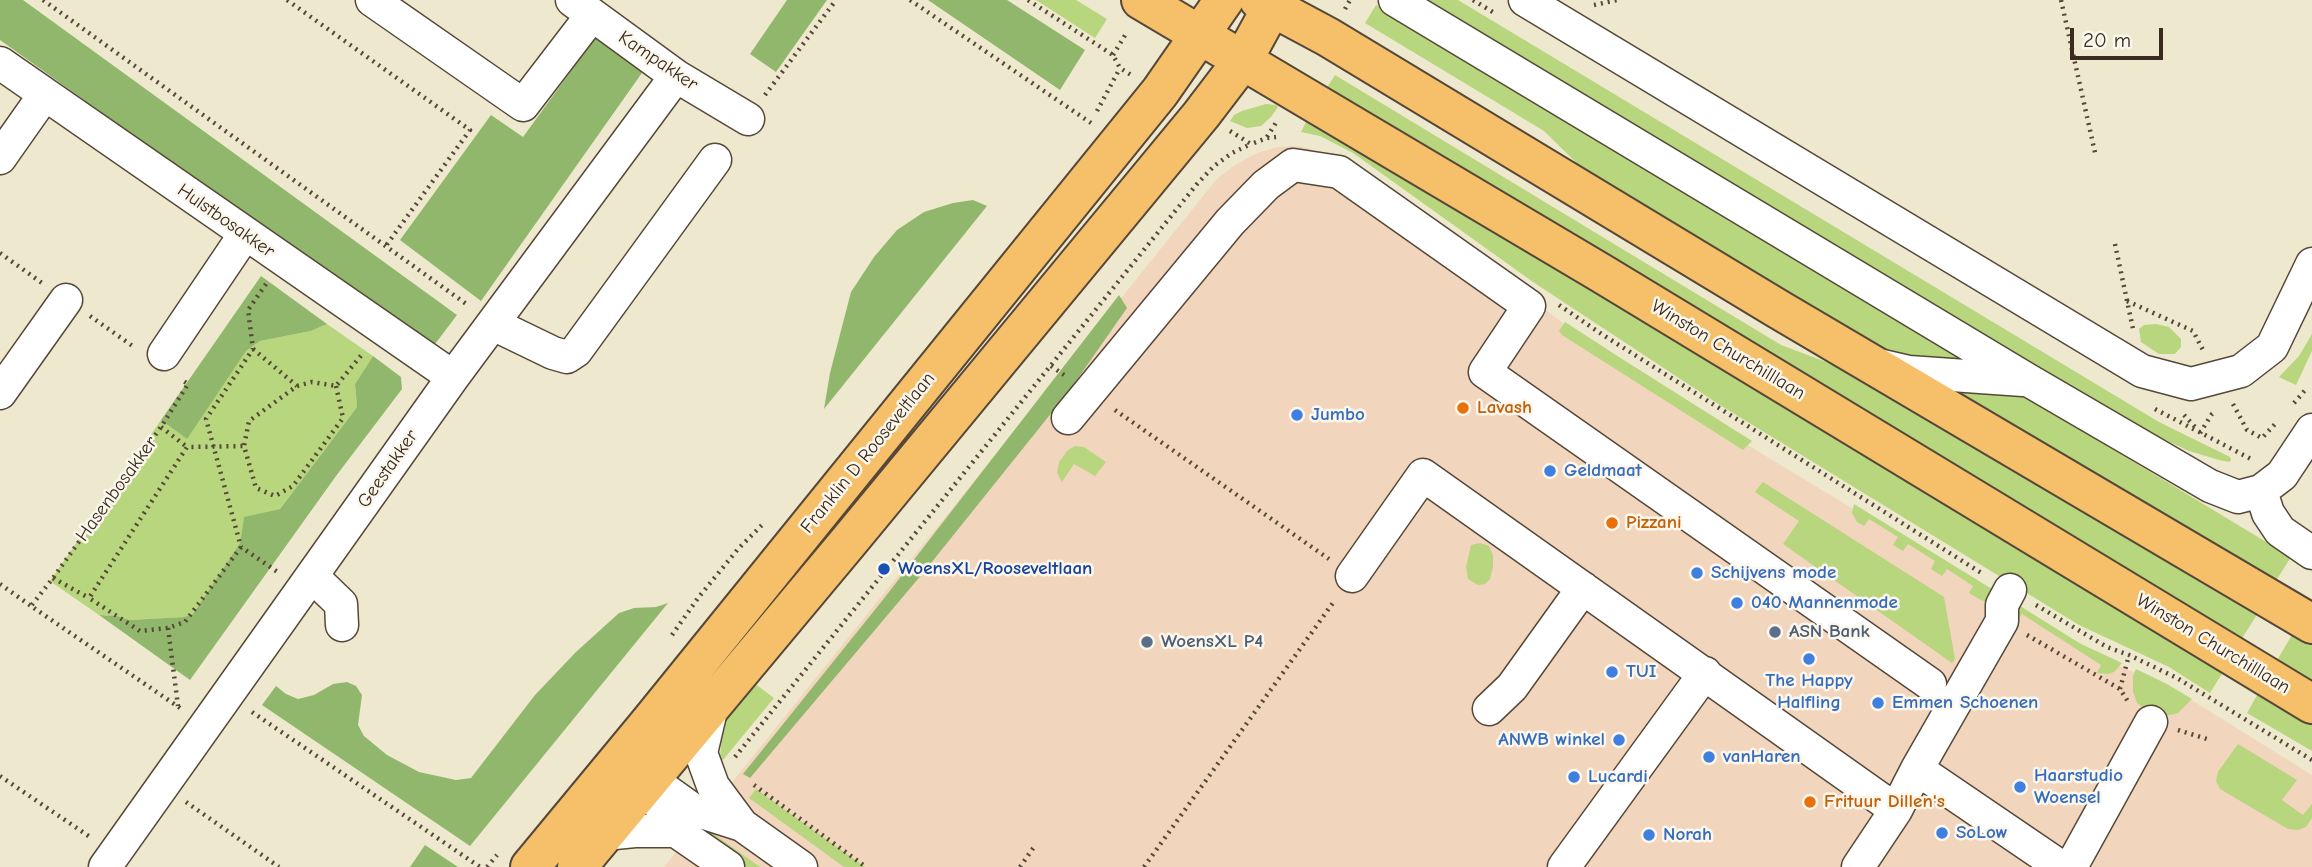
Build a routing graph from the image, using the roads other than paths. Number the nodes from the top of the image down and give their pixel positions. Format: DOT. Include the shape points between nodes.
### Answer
graph roads {
  1 [pos="372,0"];
  2 [pos="1141,0"];
  3 [pos="1224,0"];
  4 [pos="1395,0"];
  5 [pos="1525,0"];
  6 [pos="1269,2"];
  7 [pos="582,8"];
  8 [pos="1200,35"];
  9 [pos="1243,60"];
  10 [pos="0,63"];
  11 [pos="676,76"];
  12 [pos="45,94"];
  13 [pos="748,119"];
  14 [pos="0,158"];
  15 [pos="715,160"];
  16 [pos="245,234"];
  17 [pos="2312,264"];
  18 [pos="66,300"];
  19 [pos="494,324"];
  20 [pos="159,359"];
  21 [pos="1874,364"];
  22 [pos="453,377"];
  23 [pos="2028,380"];
  24 [pos="0,393"];
  25 [pos="1068,418"];
  26 [pos="2312,430"];
  27 [pos="2261,491"];
  28 [pos="2312,553"];
  29 [pos="1352,576"];
  30 [pos="307,583"];
  31 [pos="1583,588"];
  32 [pos="2010,590"];
  33 [pos="2312,624"];
  34 [pos="342,625"];
  35 [pos="1705,673"];
  36 [pos="1930,684"];
  37 [pos="2312,704"];
  38 [pos="713,705"];
  39 [pos="1489,709"];
  40 [pos="650,722"];
  41 [pos="2151,722"];
  42 [pos="1917,769"];
  43 [pos="650,779"];
  44 [pos="591,794"];
  45 [pos="1896,810"];
  46 [pos="742,825"];
  47 [pos="676,831"];
  48 [pos="604,834"];
  49 [pos="110,860"];
  50 [pos="530,867"];
  51 [pos="577,867"];
  52 [pos="728,867"];
  53 [pos="801,867"];
  54 [pos="1564,867"];
  55 [pos="1858,867"];
  56 [pos="2061,867"];
  57 [pos="2071,867"];
  1 -- 7 [label="street" via="523,105"];
  2 -- 8 [label="main road, Winston Churchilllaan"];
  3 -- 8 [label="main road, Franklin D Rooseveltlaan"];
  4 -- 23 [label="street"];
  5 -- 17 [label="street" via="2142,371 2191,384 2241,371 2272,347"];
  6 -- 9 [label="main road, Franklin D Rooseveltlaan"];
  6 -- 21 [label="main road"];
  7 -- 11 [label="street, Kampakker"];
  8 -- 9 [label="main road, Winston Churchilllaan"];
  8 -- 40 [label="main road, Franklin D Rooseveltlaan" via="1160,92"];
  9 -- 37 [label="main road, Winston Churchilllaan"];
  9 -- 38 [label="main road, Franklin D Rooseveltlaan"];
  10 -- 12 [label="street, Hulstbosakker"];
  11 -- 13 [label="street, Kampakker"];
  11 -- 19 [label="street, Geestakker"];
  12 -- 14 [label="street"];
  12 -- 16 [label="street, Hulstbosakker"];
  15 -- 19 [label="street" via="576,351 567,356 553,353"];
  16 -- 20 [label="street"];
  16 -- 22 [label="street, Hulstbosakker"];
  18 -- 24 [label="street"];
  19 -- 22 [label="street, Geestakker"];
  21 -- 23 [label="street" via="1909,372"];
  21 -- 33 [label="main road"];
  22 -- 30 [label="street, Geestakker"];
  23 -- 27 [label="street" via="2210,486 2238,496"];
  25 -- 36 [label="street" via="1266,185 1293,165 1339,172 1529,306 1485,372"];
  26 -- 27 [label="street" via="2282,475"];
  27 -- 28 [label="street" via="2280,531"];
  29 -- 31 [label="street" via="1423,475"];
  30 -- 34 [label="street" via="341,604"];
  30 -- 49 [label="street, Geestakker"];
  31 -- 35 [label="street"];
  31 -- 39 [label="street" via="1512,687"];
  32 -- 42 [label="street" via="2002,605 2002,621"];
  35 -- 45 [label="street"];
  35 -- 54 [label="street"];
  38 -- 43 [label="main road, Franklin D Rooseveltlaan"];
  38 -- 46 [label="street" via="701,753 713,786"];
  40 -- 43 [label="street"];
  40 -- 44 [label="main road, Franklin D Rooseveltlaan"];
  41 -- 57 [label="street"];
  42 -- 45 [label="street"];
  42 -- 56 [label="street"];
  43 -- 44 [label="street"];
  43 -- 46 [label="street" via="692,809"];
  43 -- 47 [label="street" via="663,813"];
  43 -- 48 [label="main road, Franklin D Rooseveltlaan"];
  44 -- 50 [label="main road, Franklin D Rooseveltlaan"];
  45 -- 55 [label="street"];
  46 -- 53 [label="street"];
  47 -- 48 [label="street"];
  47 -- 52 [label="street"];
  48 -- 51 [label="main road, Franklin D Rooseveltlaan"];
}
